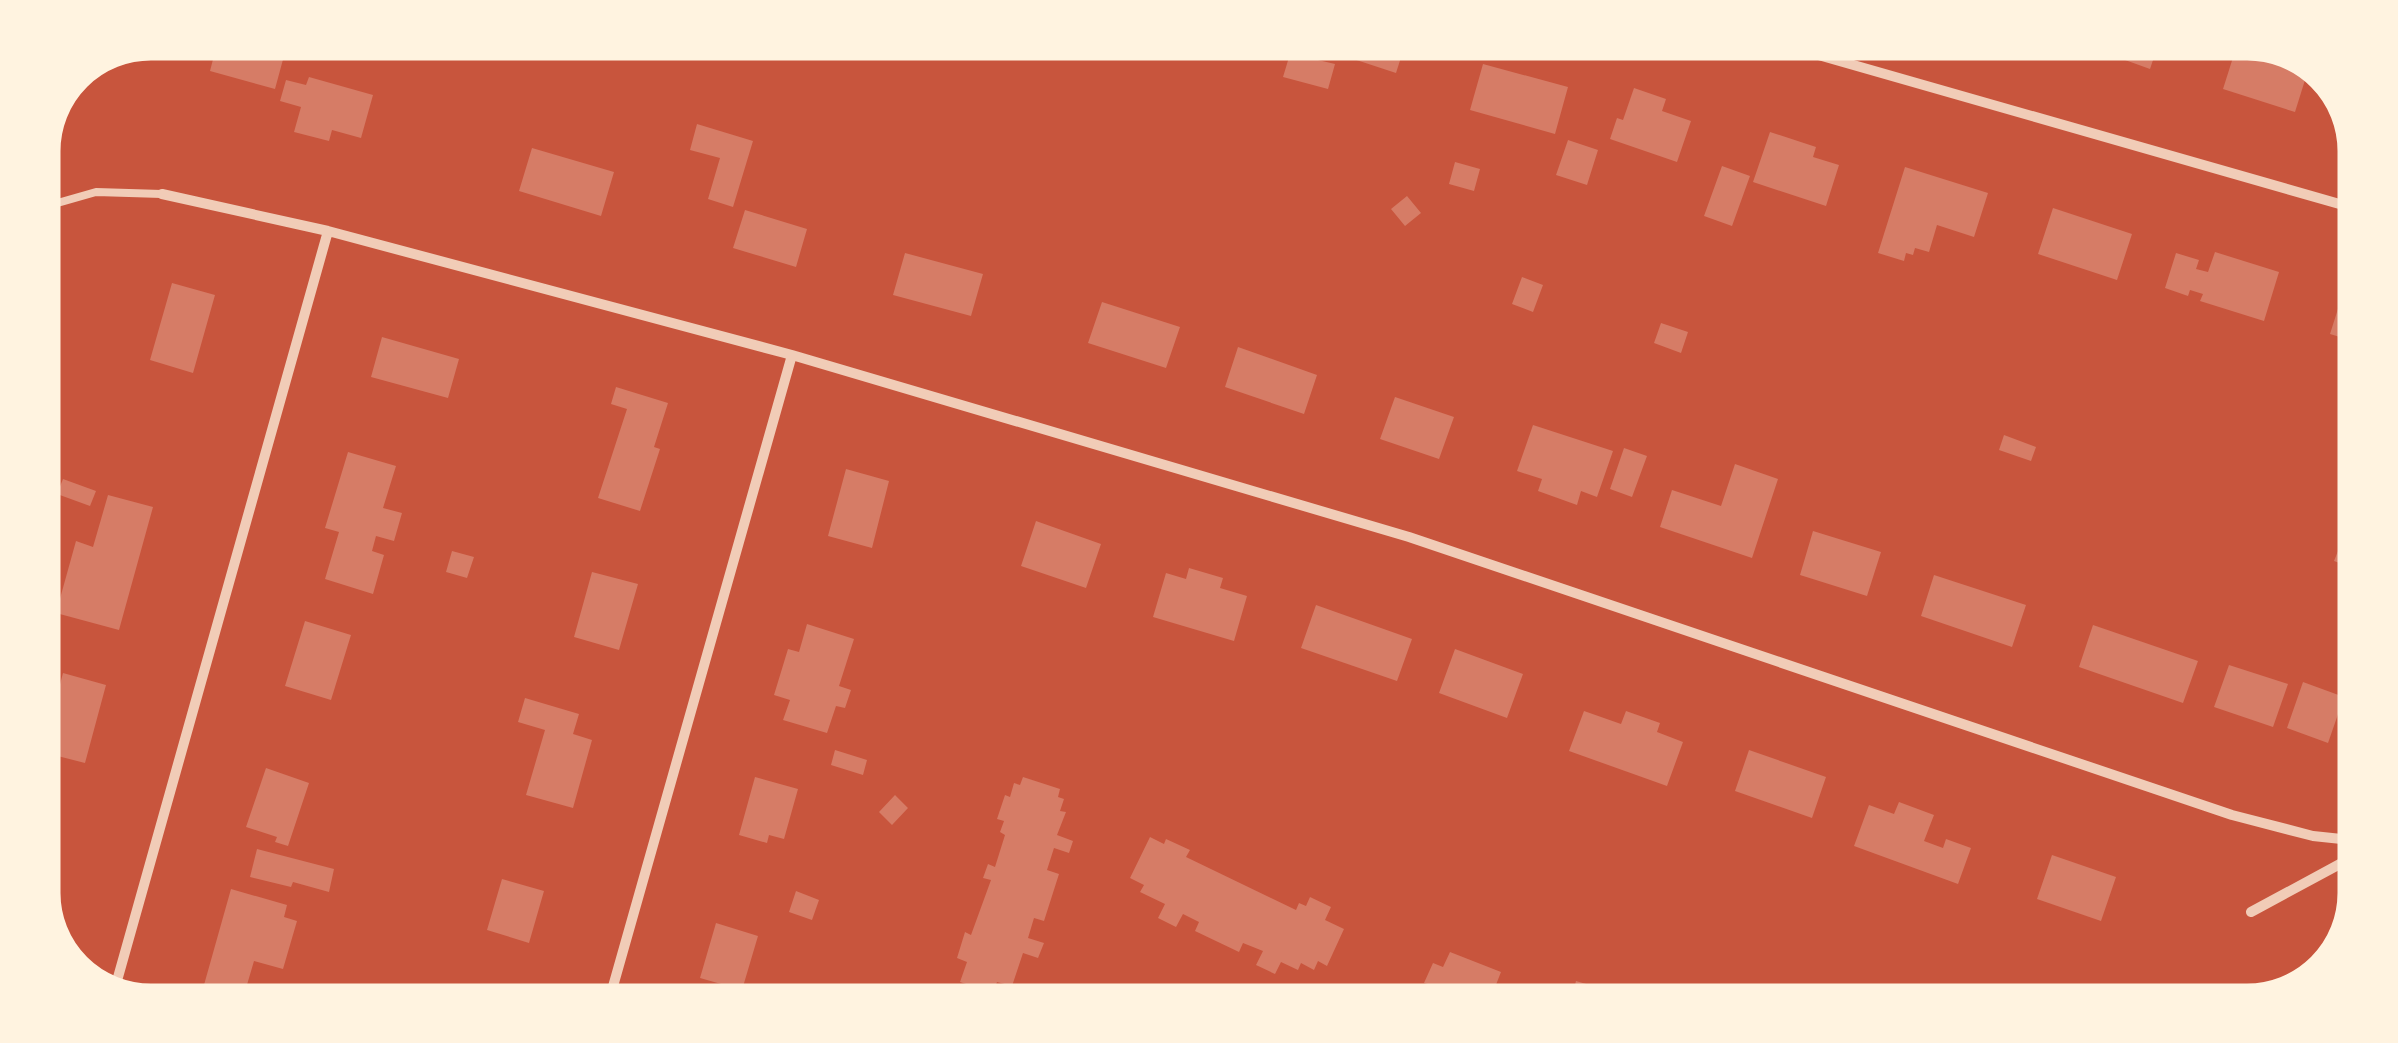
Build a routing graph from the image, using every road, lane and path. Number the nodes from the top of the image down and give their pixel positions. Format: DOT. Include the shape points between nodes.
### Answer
graph roads {
  1 [pos="1828,58"];
  2 [pos="162,194"];
  3 [pos="58,203"];
  4 [pos="2340,204"];
  5 [pos="328,231"];
  6 [pos="792,355"];
  7 [pos="2340,839"];
  8 [pos="2340,863"];
  9 [pos="2251,912"];
  10 [pos="118,979"];
  11 [pos="613,986"];
  1 -- 4 [label="street"];
  2 -- 3 [label="lane" via="96,192"];
  2 -- 5 [label="street"];
  5 -- 6 [label="street"];
  5 -- 10 [label="street"];
  6 -- 7 [label="street" via="1410,537 2232,815"];
  6 -- 11 [label="street"];
  8 -- 9 [label="street"];
}
